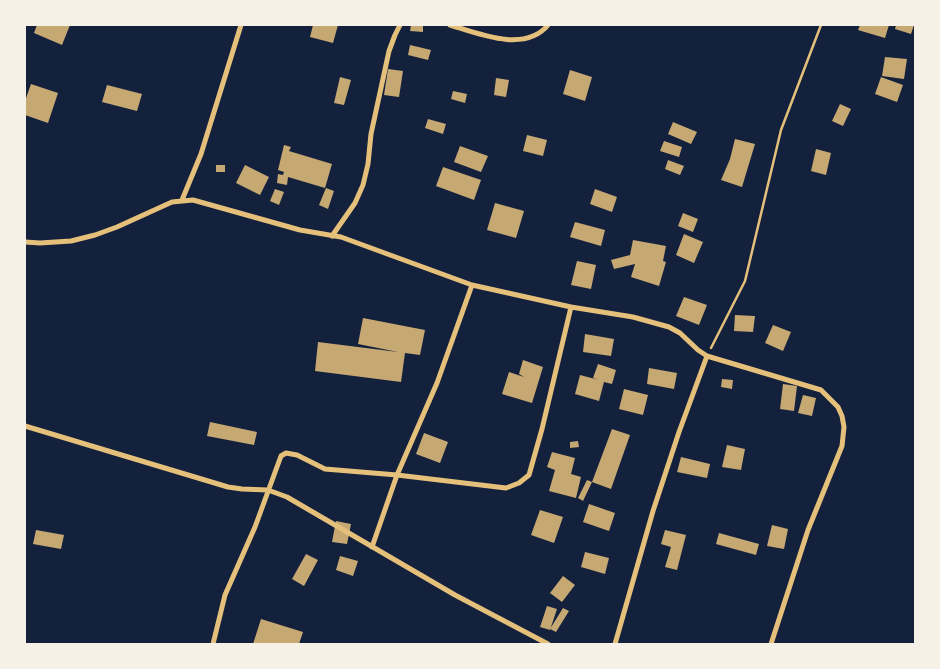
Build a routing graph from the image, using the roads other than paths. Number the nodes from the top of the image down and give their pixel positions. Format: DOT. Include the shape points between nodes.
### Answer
graph roads {
  1 [pos="241,25"];
  2 [pos="400,25"];
  3 [pos="450,25"];
  4 [pos="548,25"];
  5 [pos="182,200"];
  6 [pos="332,236"];
  7 [pos="25,242"];
  8 [pos="472,285"];
  9 [pos="571,307"];
  10 [pos="707,356"];
  11 [pos="25,426"];
  12 [pos="397,475"];
  13 [pos="268,490"];
  14 [pos="372,547"];
  15 [pos="213,644"];
  16 [pos="548,644"];
  17 [pos="615,644"];
  18 [pos="771,644"];
  1 -- 5 [label="street" via="201,154"];
  2 -- 6 [label="street" via="388,59 363,185 355,203"];
  3 -- 4 [label="street" via="518,40 539,35"];
  5 -- 6 [label="street" via="204,202"];
  5 -- 7 [label="street" via="95,235"];
  6 -- 8 [label="street" via="351,240"];
  8 -- 9 [label="street"];
  8 -- 12 [label="street" via="437,383"];
  9 -- 10 [label="street" via="633,317 669,327"];
  9 -- 12 [label="street" via="529,475 506,488"];
  10 -- 17 [label="street" via="653,511"];
  10 -- 18 [label="street" via="821,390 838,407 842,416 842,446 799,554"];
  11 -- 13 [label="street" via="228,487"];
  12 -- 13 [label="street" via="325,469 298,455 286,453 281,456"];
  12 -- 14 [label="street"];
  13 -- 14 [label="street" via="287,497"];
  13 -- 15 [label="street" via="225,596"];
  14 -- 16 [label="street"];
}
